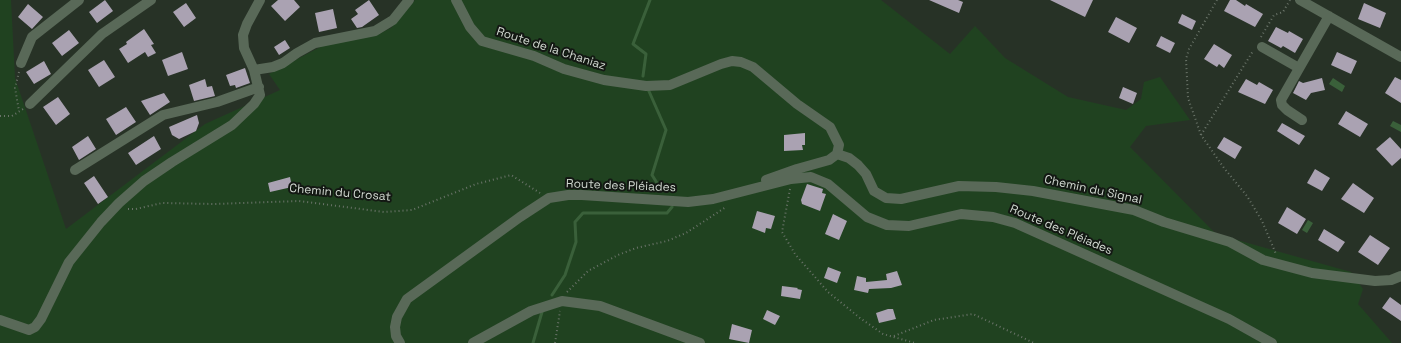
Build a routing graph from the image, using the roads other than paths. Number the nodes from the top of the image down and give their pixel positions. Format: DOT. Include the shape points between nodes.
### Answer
graph roads {
  1 [pos="79,0"];
  2 [pos="151,0"];
  3 [pos="260,0"];
  4 [pos="409,0"];
  5 [pos="456,0"];
  6 [pos="1300,0"];
  7 [pos="1329,16"];
  8 [pos="1258,45"];
  9 [pos="1401,57"];
  10 [pos="21,63"];
  11 [pos="1299,68"];
  12 [pos="254,70"];
  13 [pos="259,87"];
  14 [pos="30,104"];
  15 [pos="1302,120"];
  16 [pos="837,154"];
  17 [pos="75,170"];
  18 [pos="759,188"];
  19 [pos="1401,276"];
  20 [pos="0,320"];
  21 [pos="400,343"];
  22 [pos="473,343"];
  23 [pos="700,343"];
  24 [pos="1272,343"];
  1 -- 10 [label="street" via="32,37"];
  2 -- 14 [label="street" via="102,34"];
  3 -- 12 [label="street" via="243,35 244,48"];
  4 -- 12 [label="street" via="393,20 375,31 315,43 283,63"];
  5 -- 16 [label="street, Route de la Chaniaz" via="470,27 482,41 604,80 646,86 670,85 721,64 741,62 753,67 797,104 830,127 839,145"];
  6 -- 7 [label="street"];
  7 -- 9 [label="street"];
  7 -- 11 [label="street"];
  8 -- 11 [label="street"];
  11 -- 15 [label="street" via="1281,100 1287,110"];
  12 -- 13 [label="street"];
  13 -- 17 [label="street" via="218,102 163,115"];
  13 -- 20 [label="street" via="260,95 254,104 232,125 172,162 119,203 101,222 68,262 35,327 29,330"];
  16 -- 18 [label="street" via="829,160 764,181"];
  16 -- 19 [label="street, Chemin du Signal" via="849,158 858,165 866,174 874,191 886,198 901,199 959,186 1033,191 1134,210 1230,242 1263,260 1312,273 1375,281 1391,280"];
  18 -- 21 [label="street, Route des Pléiades" via="688,202 582,195 549,198 407,299 396,322 396,336"];
  18 -- 24 [label="street, Route des Pléiades" via="791,179 820,179 867,217 887,225 908,226 961,214 993,216 1015,223 1229,319"];
  22 -- 23 [label="street" via="531,311 562,301 600,306"];
}
